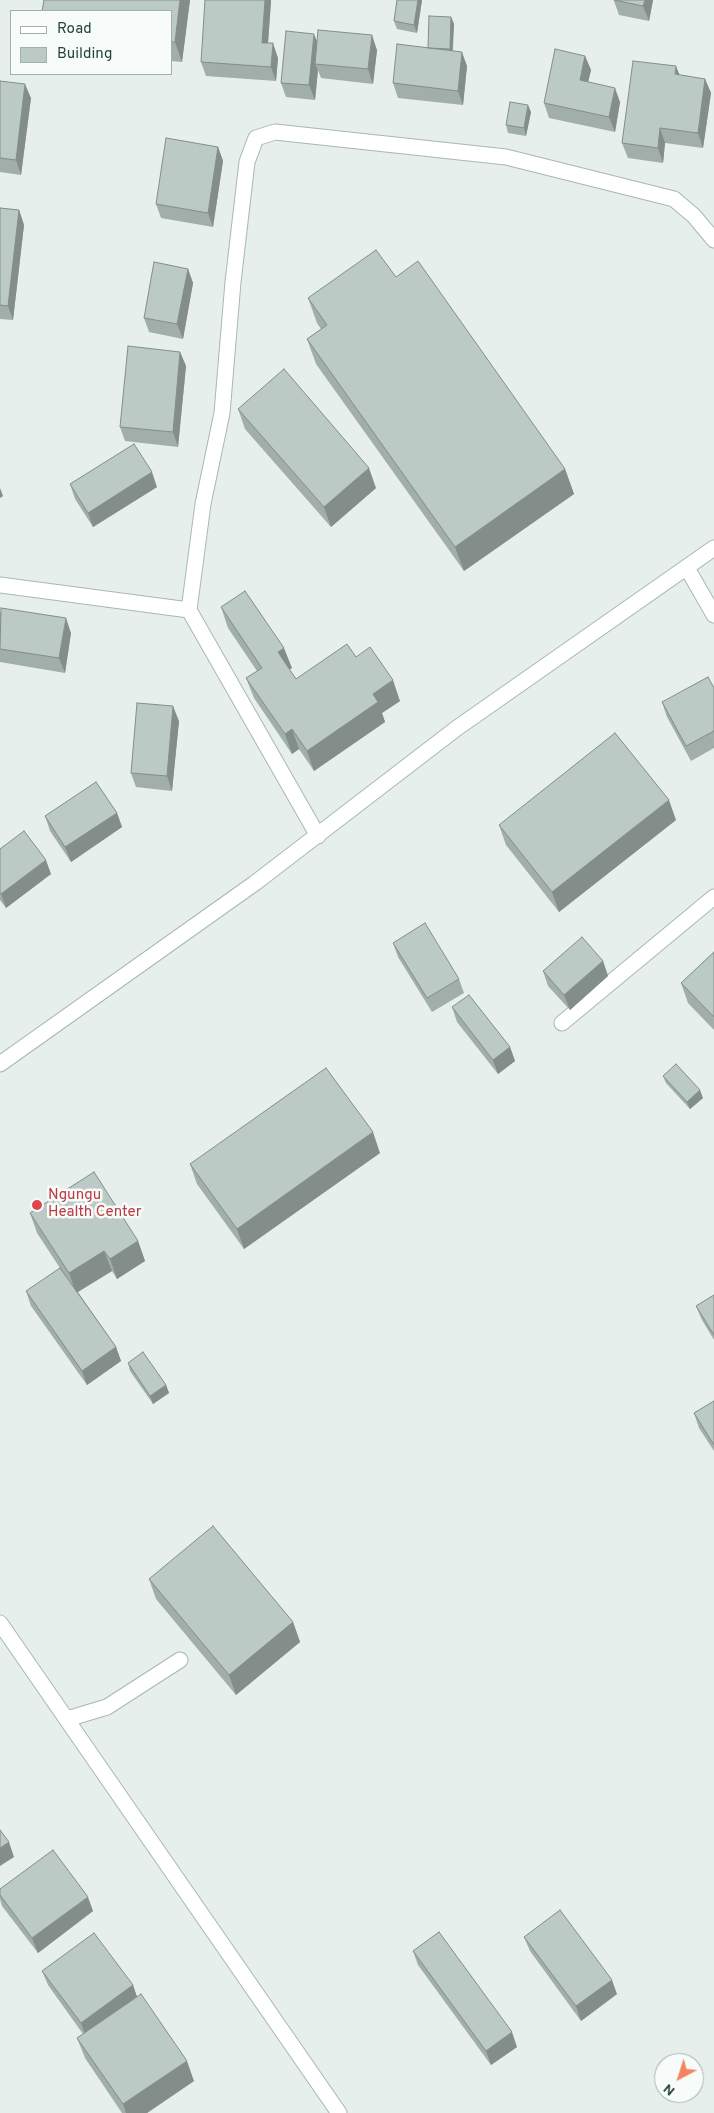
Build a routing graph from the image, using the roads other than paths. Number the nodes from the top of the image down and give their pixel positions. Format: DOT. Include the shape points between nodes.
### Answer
graph roads {
  1 [pos="714,240"];
  2 [pos="714,548"];
  3 [pos="687,568"];
  4 [pos="0,585"];
  5 [pos="189,610"];
  6 [pos="714,616"];
  7 [pos="318,836"];
  8 [pos="714,897"];
  9 [pos="562,1023"];
  10 [pos="0,1064"];
  11 [pos="0,1624"];
  12 [pos="180,1660"];
  13 [pos="67,1719"];
  14 [pos="339,2113"];
  1 -- 5 [label="street" via="694,216 674,200 506,156 274,132 256,138 247,162 222,413 203,504"];
  2 -- 3 [label="street"];
  3 -- 6 [label="street"];
  3 -- 7 [label="street" via="457,728"];
  4 -- 5 [label="street"];
  5 -- 7 [label="street"];
  7 -- 10 [label="street"];
  8 -- 9 [label="street"];
  11 -- 13 [label="street"];
  12 -- 13 [label="street" via="107,1707"];
  13 -- 14 [label="street"];
}
